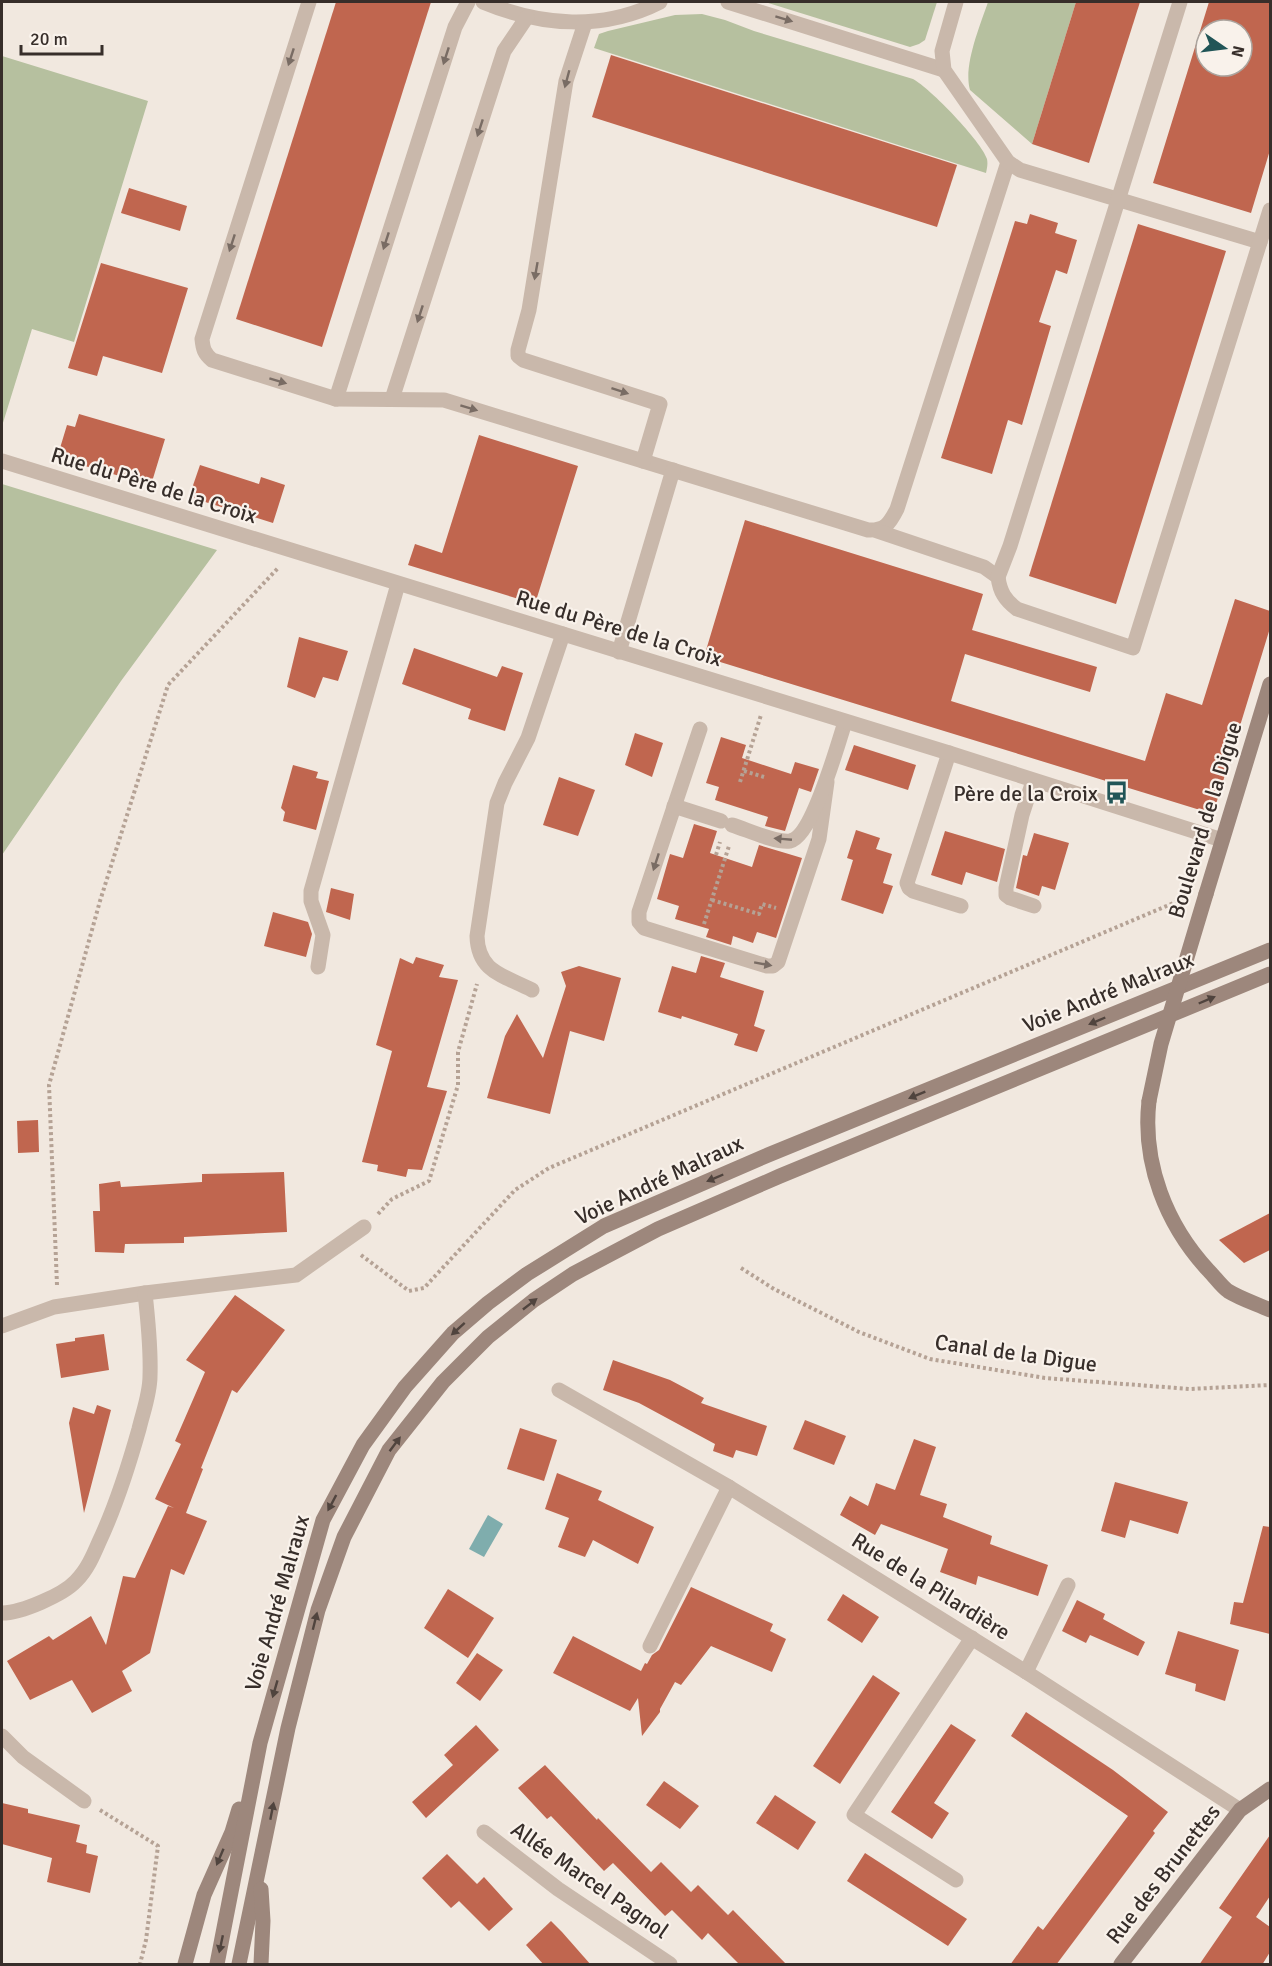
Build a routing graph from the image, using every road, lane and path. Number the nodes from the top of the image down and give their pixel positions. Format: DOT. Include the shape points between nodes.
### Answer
graph roads {
  1 [pos="309,2"];
  2 [pos="468,2"];
  3 [pos="483,2"];
  4 [pos="660,2"];
  5 [pos="728,2"];
  6 [pos="956,2"];
  7 [pos="1179,2"];
  8 [pos="527,17"];
  9 [pos="585,23"];
  10 [pos="944,70"];
  11 [pos="1008,162"];
  12 [pos="1118,199"];
  13 [pos="1270,210"];
  14 [pos="1260,242"];
  15 [pos="336,399"];
  16 [pos="392,399"];
  17 [pos="2,461"];
  18 [pos="643,461"];
  19 [pos="673,470"];
  20 [pos="877,531"];
  21 [pos="291,551"];
  22 [pos="998,577"];
  23 [pos="398,584"];
  24 [pos="563,634"];
  25 [pos="619,652"];
  26 [pos="1270,684"];
  27 [pos="767,698"];
  28 [pos="845,722"];
  29 [pos="700,729"];
  30 [pos="949,753"];
  31 [pos="744,771"];
  32 [pos="764,777"];
  33 [pos="1034,781"];
  34 [pos="740,782"];
  35 [pos="826,782"];
  36 [pos="674,806"];
  37 [pos="1222,840"];
  38 [pos="723,851"];
  39 [pos="1186,898"];
  40 [pos="712,900"];
  41 [pos="766,905"];
  42 [pos="961,906"];
  43 [pos="1034,906"];
  44 [pos="704,924"];
  45 [pos="1270,950"];
  46 [pos="484,963"];
  47 [pos="318,967"];
  48 [pos="1270,974"];
  49 [pos="532,990"];
  50 [pos="364,1227"];
  51 [pos="343,1242"];
  52 [pos="741,1268"];
  53 [pos="145,1293"];
  54 [pos="54,1307"];
  55 [pos="1270,1310"];
  56 [pos="2,1326"];
  57 [pos="1270,1385"];
  58 [pos="559,1390"];
  59 [pos="729,1486"];
  60 [pos="1068,1585"];
  61 [pos="2,1613"];
  62 [pos="972,1638"];
  63 [pos="650,1646"];
  64 [pos="1026,1672"];
  65 [pos="2,1736"];
  66 [pos="260,1743"];
  67 [pos="1270,1789"];
  68 [pos="84,1801"];
  69 [pos="1240,1810"];
  70 [pos="484,1832"];
  71 [pos="260,1868"];
  72 [pos="956,1880"];
  73 [pos="140,1965"];
  74 [pos="185,1965"];
  75 [pos="217,1965"];
  76 [pos="239,1965"];
  77 [pos="261,1965"];
  78 [pos="670,1965"];
  79 [pos="1121,1965"];
  1 -- 15 [label="street, one-way" via="202,339 203,350 212,360"];
  2 -- 15 [label="street, one-way" via="452,39"];
  3 -- 8 [label="street"];
  4 -- 9 [label="street"];
  5 -- 10 [label="street, one-way"];
  6 -- 10 [label="street" via="942,51"];
  7 -- 12 [label="street"];
  8 -- 9 [label="street"];
  8 -- 16 [label="street, one-way" via="504,51"];
  9 -- 18 [label="street, one-way" via="566,81 518,356 660,404"];
  10 -- 11 [label="street"];
  11 -- 12 [label="street" via="1020,170"];
  11 -- 20 [label="street" via="897,509 890,523"];
  12 -- 14 [label="street"];
  12 -- 22 [label="street"];
  13 -- 14 [label="street"];
  14 -- 22 [label="street" via="1133,648 1017,609 1000,591"];
  15 -- 16 [label="street"];
  16 -- 18 [label="street, one-way" via="444,400"];
  17 -- 21 [label="street, Rue du Père de la Croix"];
  18 -- 19 [label="street"];
  19 -- 20 [label="street"];
  19 -- 25 [label="street"];
  20 -- 22 [label="street" via="984,567"];
  21 -- 23 [label="street, Rue du Père de la Croix"];
  21 -- 54 [label="path" via="168,686 156,719 49,1085 57,1291"];
  23 -- 24 [label="street, Rue du Père de la Croix"];
  23 -- 47 [label="street" via="311,891 322,935"];
  24 -- 25 [label="street, Rue du Père de la Croix"];
  24 -- 46 [label="street" via="528,738 498,803 477,936 477,949"];
  25 -- 27 [label="street, Rue du Père de la Croix"];
  26 -- 37 [label="main road, Boulevard de la Digue"];
  27 -- 28 [label="street, Rue du Père de la Croix"];
  27 -- 31 [label="path"];
  28 -- 30 [label="street, Rue du Père de la Croix"];
  28 -- 35 [label="street"];
  29 -- 36 [label="street"];
  30 -- 33 [label="street, Rue du Père de la Croix"];
  30 -- 42 [label="street" via="907,883 914,891"];
  31 -- 32 [label="path"];
  31 -- 34 [label="path"];
  33 -- 37 [label="street, Rue du Père de la Croix"];
  33 -- 43 [label="street" via="1022,815 1006,888 1010,898"];
  35 -- 36 [label="street, one-way" via="805,828 797,839 790,841"];
  36 -- 35 [label="street, one-way" via="639,922 644,928 773,966 778,962 815,851"];
  37 -- 55 [label="main road, Boulevard de la Digue, bridge" via="1161,1044 1149,1101 1150,1157 1174,1223 1197,1259 1226,1290"];
  38 -- 40 [label="path" via="726,853"];
  39 -- 51 [label="path" via="549,1168 515,1190 424,1288 409,1291"];
  40 -- 41 [label="path" via="760,915 762,904"];
  40 -- 44 [label="path"];
  45 -- 66 [label="main road, Voie André Malraux, one-way" via="604,1226 488,1303 453,1333 405,1387 363,1445 323,1520"];
  46 -- 49 [label="street"];
  46 -- 50 [label="path" via="458,1052 459,1085 429,1181 392,1199"];
  71 -- 48 [label="main road, Voie André Malraux, one-way" via="293,1707 318,1610 344,1537 389,1450 443,1382 488,1337 573,1274 658,1229"];
  50 -- 51 [label="street"];
  51 -- 53 [label="street" via="296,1275"];
  52 -- 57 [label="path, Canal de la Digue" via="859,1332 930,1359 1045,1378 1190,1389"];
  53 -- 54 [label="street"];
  53 -- 61 [label="street" via="150,1378 114,1511 89,1565 76,1582 59,1595"];
  54 -- 56 [label="street"];
  58 -- 59 [label="street, Rue de la Pilardière"];
  59 -- 62 [label="street, Rue de la Pilardière"];
  59 -- 63 [label="street"];
  60 -- 64 [label="street"];
  62 -- 64 [label="street, Rue de la Pilardière"];
  62 -- 72 [label="street" via="854,1815"];
  64 -- 69 [label="street, Rue de la Pilardière"];
  65 -- 68 [label="street"];
  66 -- 74 [label="main road, one-way" via="232,1832 204,1895"];
  66 -- 75 [label="main road, Voie André Malraux, one-way"];
  67 -- 69 [label="main road"];
  68 -- 73 [label="path" via="158,1846"];
  69 -- 79 [label="main road, Rue des Brunettes"];
  70 -- 78 [label="street, Allée Marcel Pagnol" via="558,1889"];
  71 -- 76 [label="main road, Voie André Malraux"];
  71 -- 77 [label="main road"];
}
